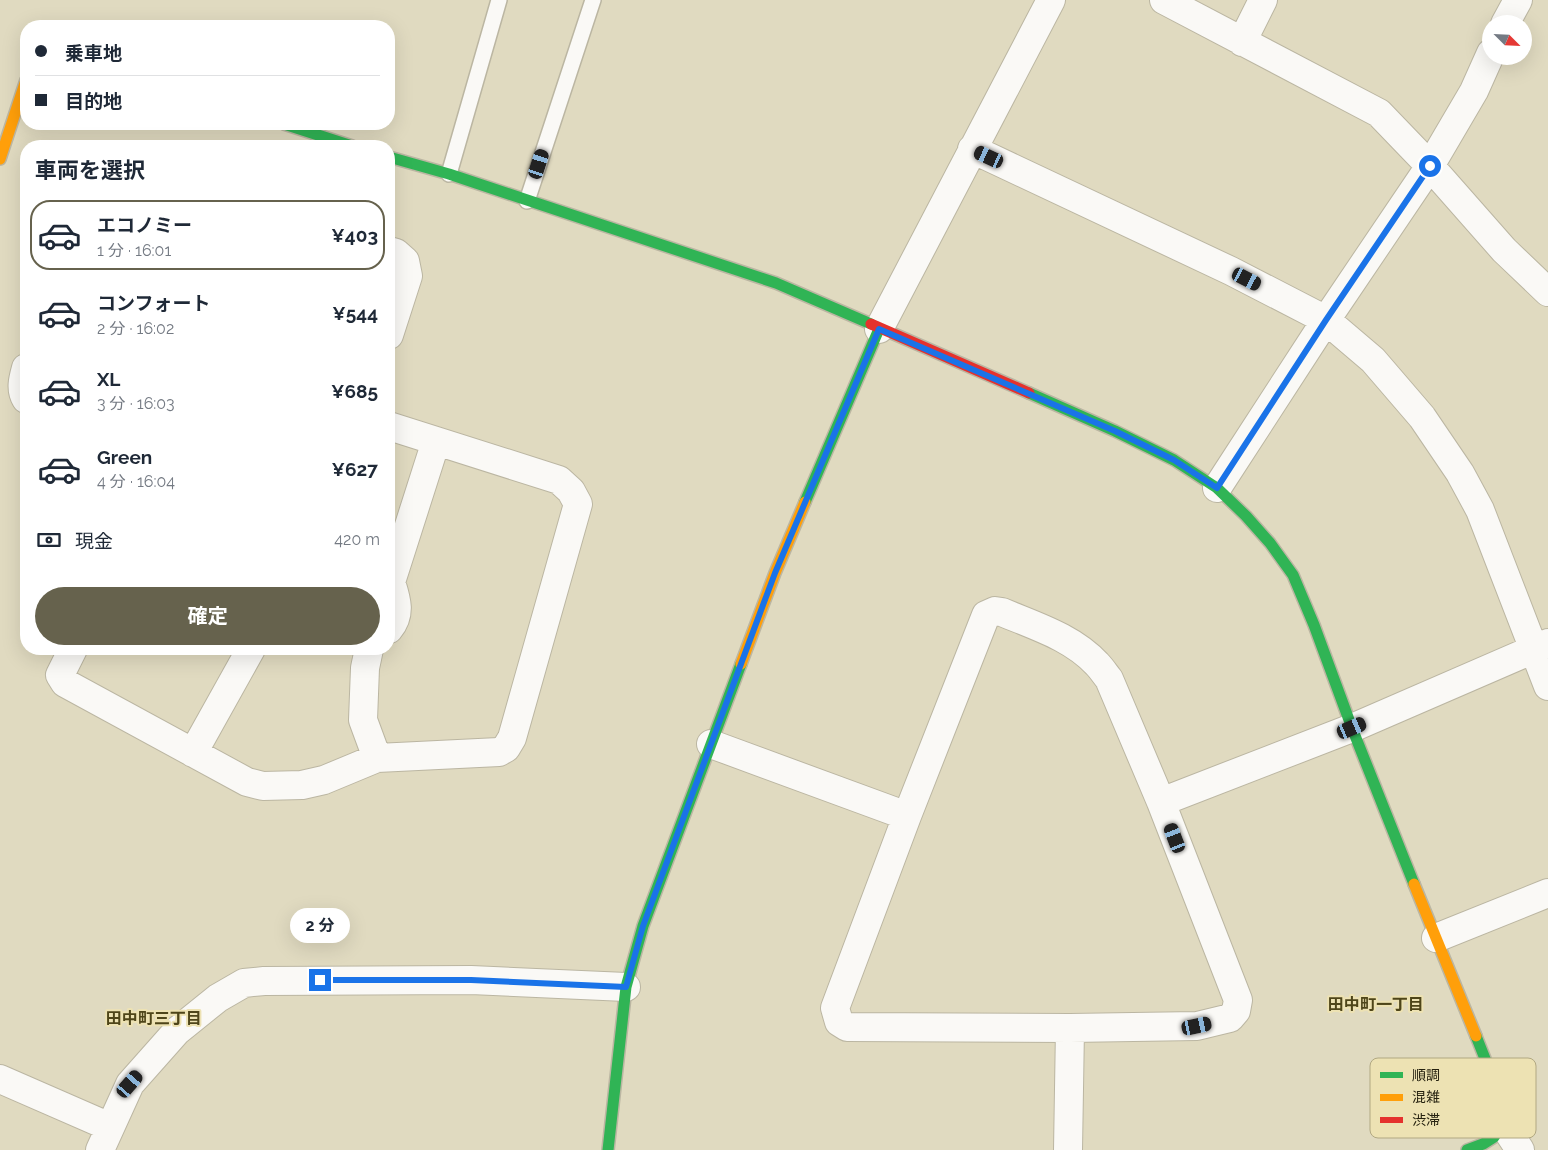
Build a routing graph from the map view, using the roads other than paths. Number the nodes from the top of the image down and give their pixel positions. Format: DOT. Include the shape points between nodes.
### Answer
graph roads {
  1 [pos="499,0"];
  2 [pos="593,0"];
  3 [pos="1051,0"];
  4 [pos="1164,0"];
  5 [pos="1263,0"];
  6 [pos="1518,0"];
  7 [pos="1510,15"];
  8 [pos="1242,42"];
  9 [pos="1486,65"];
  10 [pos="20,98"];
  11 [pos="300,130"];
  12 [pos="327,140"];
  13 [pos="972,149"];
  14 [pos="0,159"];
  15 [pos="395,159"];
  16 [pos="1430,166"];
  17 [pos="449,174"];
  18 [pos="527,201"];
  19 [pos="395,254"];
  20 [pos="1548,292"];
  21 [pos="395,316"];
  22 [pos="1326,320"];
  23 [pos="879,329"];
  24 [pos="395,428"];
  25 [pos="436,441"];
  26 [pos="1217,488"];
  27 [pos="395,568"];
  28 [pos="395,597"];
  29 [pos="395,618"];
  30 [pos="1541,646"];
  31 [pos="70,655"];
  32 [pos="247,655"];
  33 [pos="368,655"];
  34 [pos="1548,686"];
  35 [pos="1352,728"];
  36 [pos="710,744"];
  37 [pos="193,753"];
  38 [pos="377,758"];
  39 [pos="1161,802"];
  40 [pos="908,816"];
  41 [pos="1548,893"];
  42 [pos="1436,938"];
  43 [pos="626,987"];
  44 [pos="1070,1028"];
  45 [pos="1484,1058"];
  46 [pos="0,1079"];
  47 [pos="1494,1138"];
  48 [pos="1512,1138"];
  49 [pos="105,1139"];
  50 [pos="608,1150"];
  51 [pos="1068,1150"];
  52 [pos="1467,1150"];
  53 [pos="1520,1150"];
  1 -- 17 [label="lane"];
  2 -- 18 [label="lane"];
  3 -- 13 [label="street"];
  4 -- 8 [label="street"];
  5 -- 8 [label="street"];
  6 -- 7 [label="street"];
  8 -- 16 [label="street" via="1379,113"];
  9 -- 16 [label="street"];
  10 -- 14 [label="street"];
  11 -- 12 [label="street"];
  13 -- 22 [label="street" via="1231,271"];
  13 -- 23 [label="street"];
  15 -- 17 [label="street"];
  16 -- 20 [label="street" via="1504,250"];
  16 -- 22 [label="street"];
  17 -- 18 [label="street"];
  18 -- 23 [label="street" via="776,283"];
  19 -- 21 [label="street" via="405,261 408,276"];
  22 -- 26 [label="street"];
  22 -- 30 [label="street" via="1373,360 1422,417 1460,473"];
  23 -- 26 [label="street" via="1115,431 1174,460"];
  23 -- 36 [label="street" via="775,573"];
  24 -- 25 [label="street"];
  25 -- 27 [label="street"];
  25 -- 38 [label="street" via="559,480 571,490 578,504 512,738 506,748 499,752"];
  26 -- 35 [label="street" via="1270,543 1293,575"];
  28 -- 29 [label="street"];
  30 -- 34 [label="street"];
  30 -- 35 [label="street"];
  31 -- 37 [label="street" via="60,675 65,683"];
  32 -- 37 [label="street"];
  33 -- 38 [label="street" via="363,720"];
  35 -- 39 [label="street"];
  35 -- 42 [label="street"];
  36 -- 40 [label="street"];
  36 -- 43 [label="street" via="643,926"];
  37 -- 38 [label="street" via="247,782 263,786 302,785 324,780"];
  39 -- 40 [label="street" via="1109,680 1098,664 1066,639 995,611 986,615"];
  39 -- 44 [label="street" via="1238,1000 1236,1011 1230,1018 1197,1026"];
  40 -- 44 [label="street" via="835,1008 839,1022 847,1027"];
  41 -- 42 [label="street"];
  42 -- 45 [label="street"];
  43 -- 49 [label="street" via="471,980 244,983 218,998 177,1030 130,1084"];
  43 -- 50 [label="street"];
  44 -- 51 [label="street"];
  46 -- 49 [label="street"];
  47 -- 52 [label="street"];
  48 -- 53 [label="street"];
}
